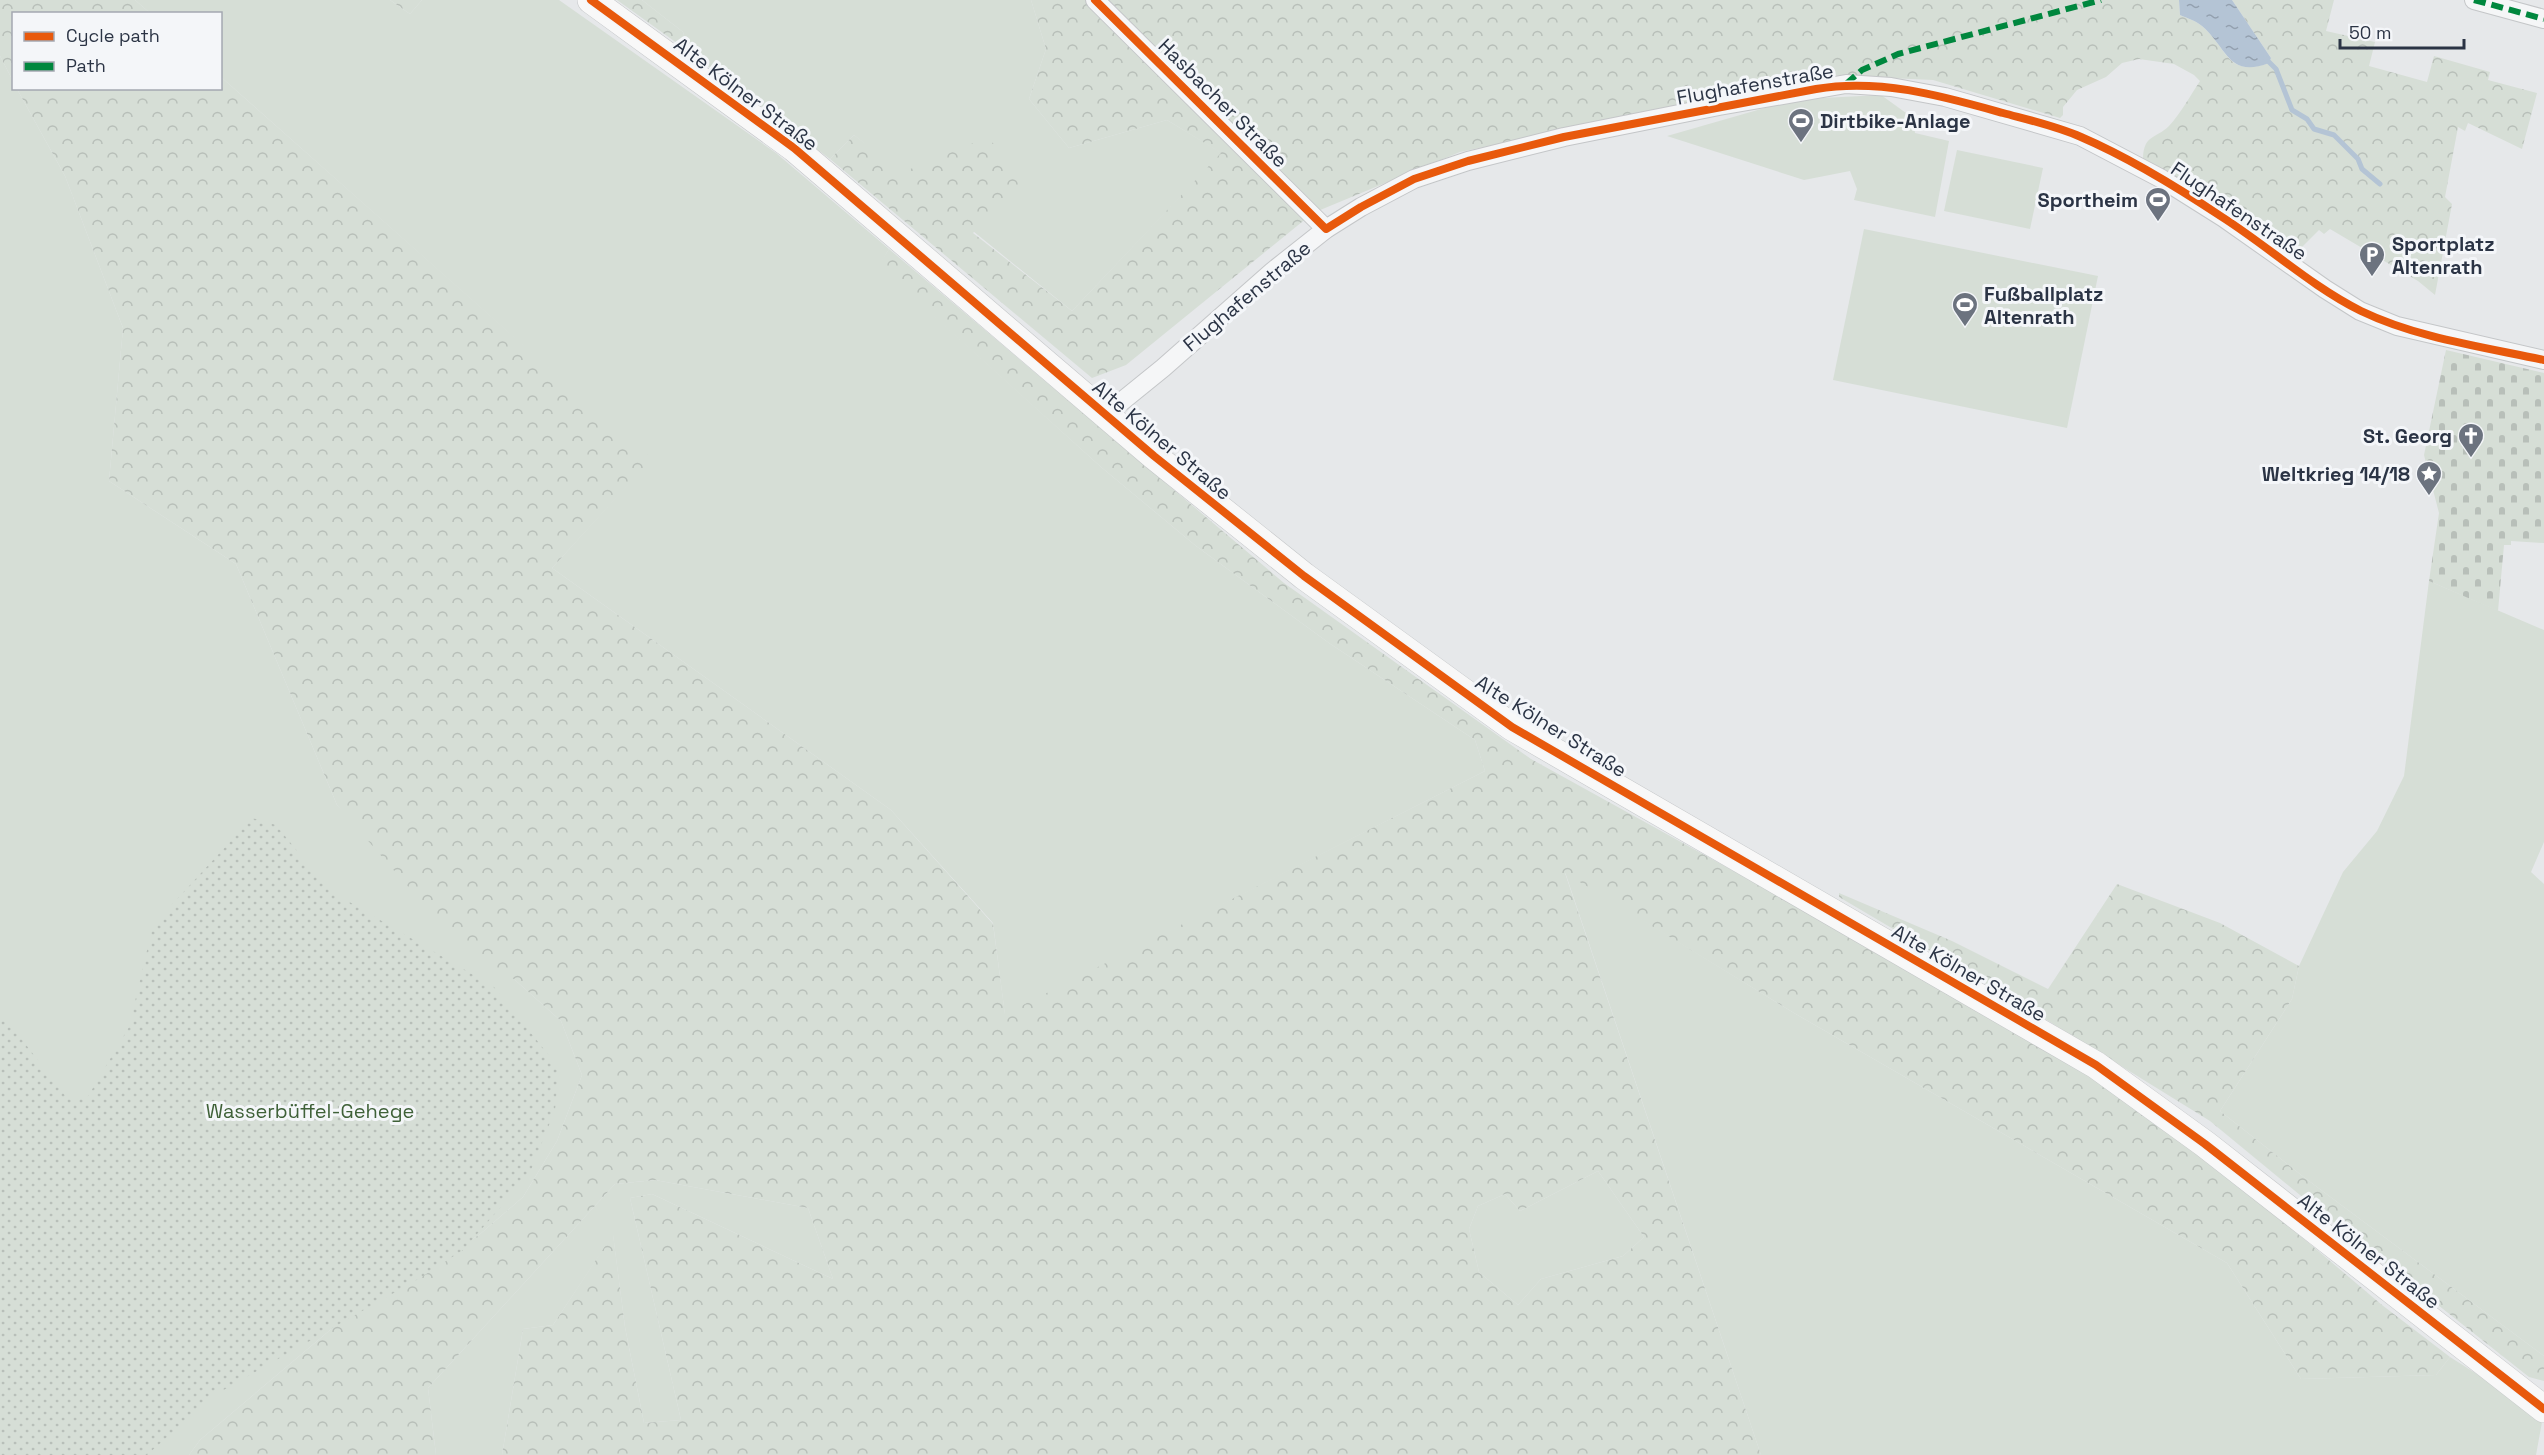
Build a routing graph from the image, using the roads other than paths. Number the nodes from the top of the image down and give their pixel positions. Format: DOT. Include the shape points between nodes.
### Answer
graph roads {
  1 [pos="591,0"];
  2 [pos="1095,0"];
  3 [pos="2474,0"];
  4 [pos="2544,18"];
  5 [pos="1326,229"];
  6 [pos="2544,360"];
  7 [pos="1105,415"];
  8 [pos="2544,1409"];
  1 -- 7 [label="main road, Alte Kölner Straße" via="794,148"];
  2 -- 5 [label="street, Hasbacher Straße"];
  3 -- 4 [label="street"];
  5 -- 6 [label="street, Flughafenstraße" via="1414,179 1479,158 1575,135 1816,89 1846,84 1891,87 1945,97 2080,136 2162,179 2360,310 2397,326"];
  5 -- 7 [label="street, Flughafenstraße"];
  7 -- 8 [label="main road, Alte Kölner Straße" via="1304,576 1512,727 2096,1065 2205,1144"];
}
